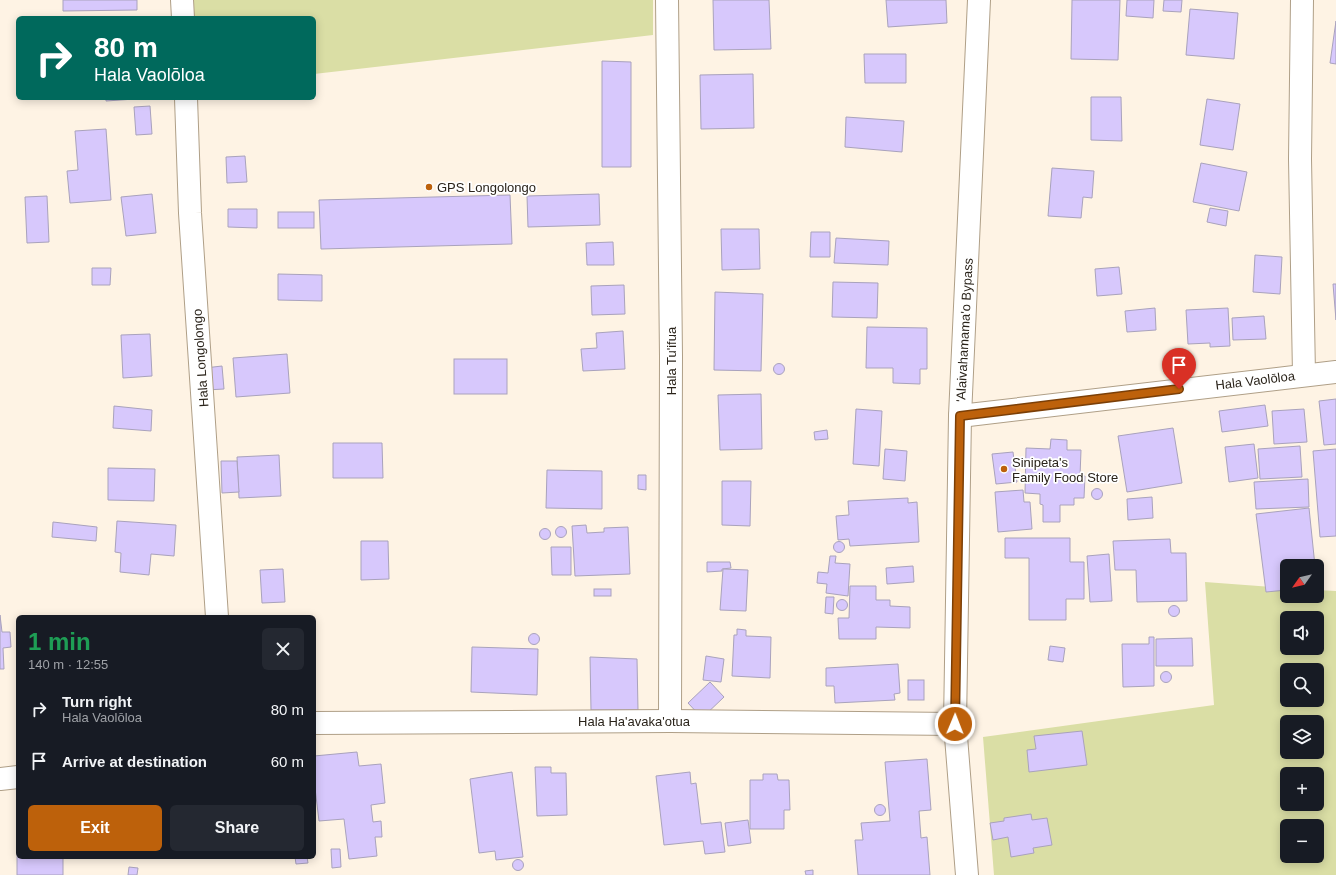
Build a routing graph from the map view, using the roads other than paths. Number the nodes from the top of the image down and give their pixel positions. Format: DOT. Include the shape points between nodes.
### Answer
graph roads {
  1 [pos="182,0"];
  2 [pos="667,0"];
  3 [pos="979,0"];
  4 [pos="1302,0"];
  5 [pos="183,16"];
  6 [pos="186,100"];
  7 [pos="1336,372"];
  8 [pos="1304,374"];
  9 [pos="960,416"];
  10 [pos="217,615"];
  11 [pos="670,721"];
  12 [pos="316,724"];
  13 [pos="955,724"];
  14 [pos="16,777"];
  15 [pos="0,779"];
  16 [pos="967,875"];
  1 -- 5 [label="street"];
  2 -- 11 [label="street, Hala Tu'ifua" via="671,356"];
  3 -- 9 [label="street, 'Alaivahamama'o Bypass"];
  4 -- 8 [label="street" via="1300,159"];
  6 -- 10 [label="street, Hala Longolongo" via="190,213"];
  7 -- 8 [label="street, Hala Vaolōloa"];
  8 -- 9 [label="street, Hala Vaolōloa"];
  9 -- 13 [label="street, 'Alaivahamama'o Bypass"];
  11 -- 12 [label="street, Hala Ha'avaka'otua"];
  11 -- 13 [label="street, Hala Ha'avaka'otua"];
  13 -- 16 [label="street, 'Alaivahamama'o Bypass"];
  14 -- 15 [label="street"];
}
